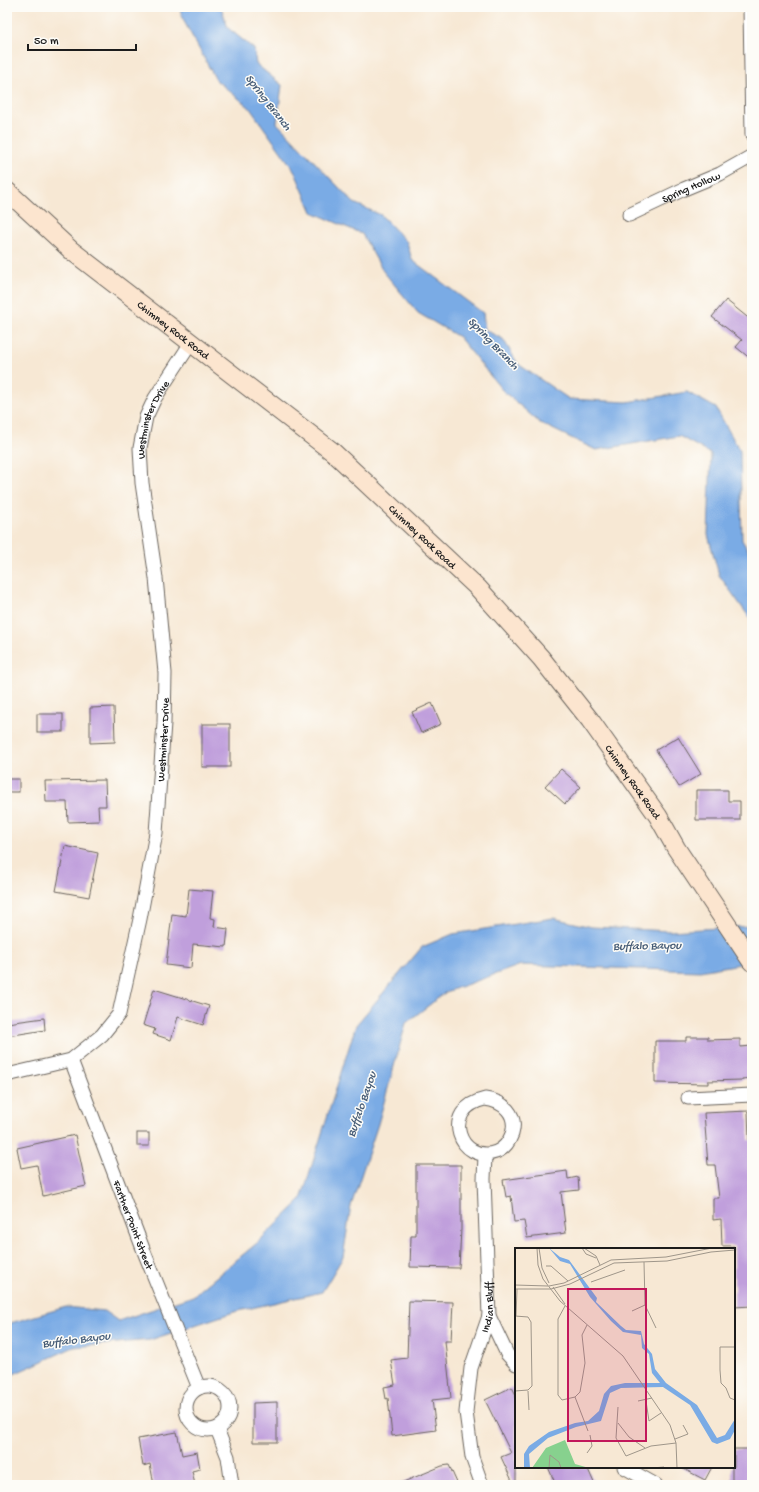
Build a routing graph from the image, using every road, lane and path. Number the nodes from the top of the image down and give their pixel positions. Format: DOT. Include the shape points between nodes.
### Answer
graph roads {
  1 [pos="750,7"];
  2 [pos="752,135"];
  3 [pos="752,156"];
  4 [pos="7,191"];
  5 [pos="629,215"];
  6 [pos="191,343"];
  7 [pos="752,962"];
  8 [pos="71,1060"];
  9 [pos="7,1075"];
  10 [pos="752,1096"];
  11 [pos="688,1098"];
  12 [pos="485,1155"];
  13 [pos="489,1316"];
  14 [pos="515,1363"];
  15 [pos="199,1388"];
  16 [pos="217,1429"];
  17 [pos="626,1468"];
  18 [pos="232,1485"];
  19 [pos="482,1485"];
  20 [pos="656,1485"];
  1 -- 2 [label="street"];
  3 -- 5 [label="street, Spring Hollow" via="720,174"];
  4 -- 6 [label="main road, Chimney Rock Road" via="72,251"];
  6 -- 7 [label="main road, Chimney Rock Road" via="333,452 478,588 542,658 658,816 676,848"];
  6 -- 8 [label="street, Westminster Drive" via="155,398 146,417 140,448 165,673 156,833 119,1014 102,1035"];
  8 -- 9 [label="street, Westminster Drive"];
  8 -- 15 [label="street, Farther Point Street"];
  10 -- 11 [label="street"];
  12 -- 12 [label="street" via="505,1146 513,1130 513,1120 503,1105 485,1099 468,1105 462,1112 459,1122 462,1140 470,1149"];
  12 -- 13 [label="street, Indian Bluff"];
  13 -- 14 [label="street" via="507,1354"];
  13 -- 19 [label="street, Indian Bluff" via="471,1368 466,1412 472,1457"];
  15 -- 16 [label="street" via="192,1393 186,1406 190,1421 202,1430"];
  15 -- 16 [label="street" via="206,1386 219,1389 229,1399 230,1413 223,1425"];
  16 -- 18 [label="street" via="228,1457"];
  17 -- 20 [label="street"];
}
